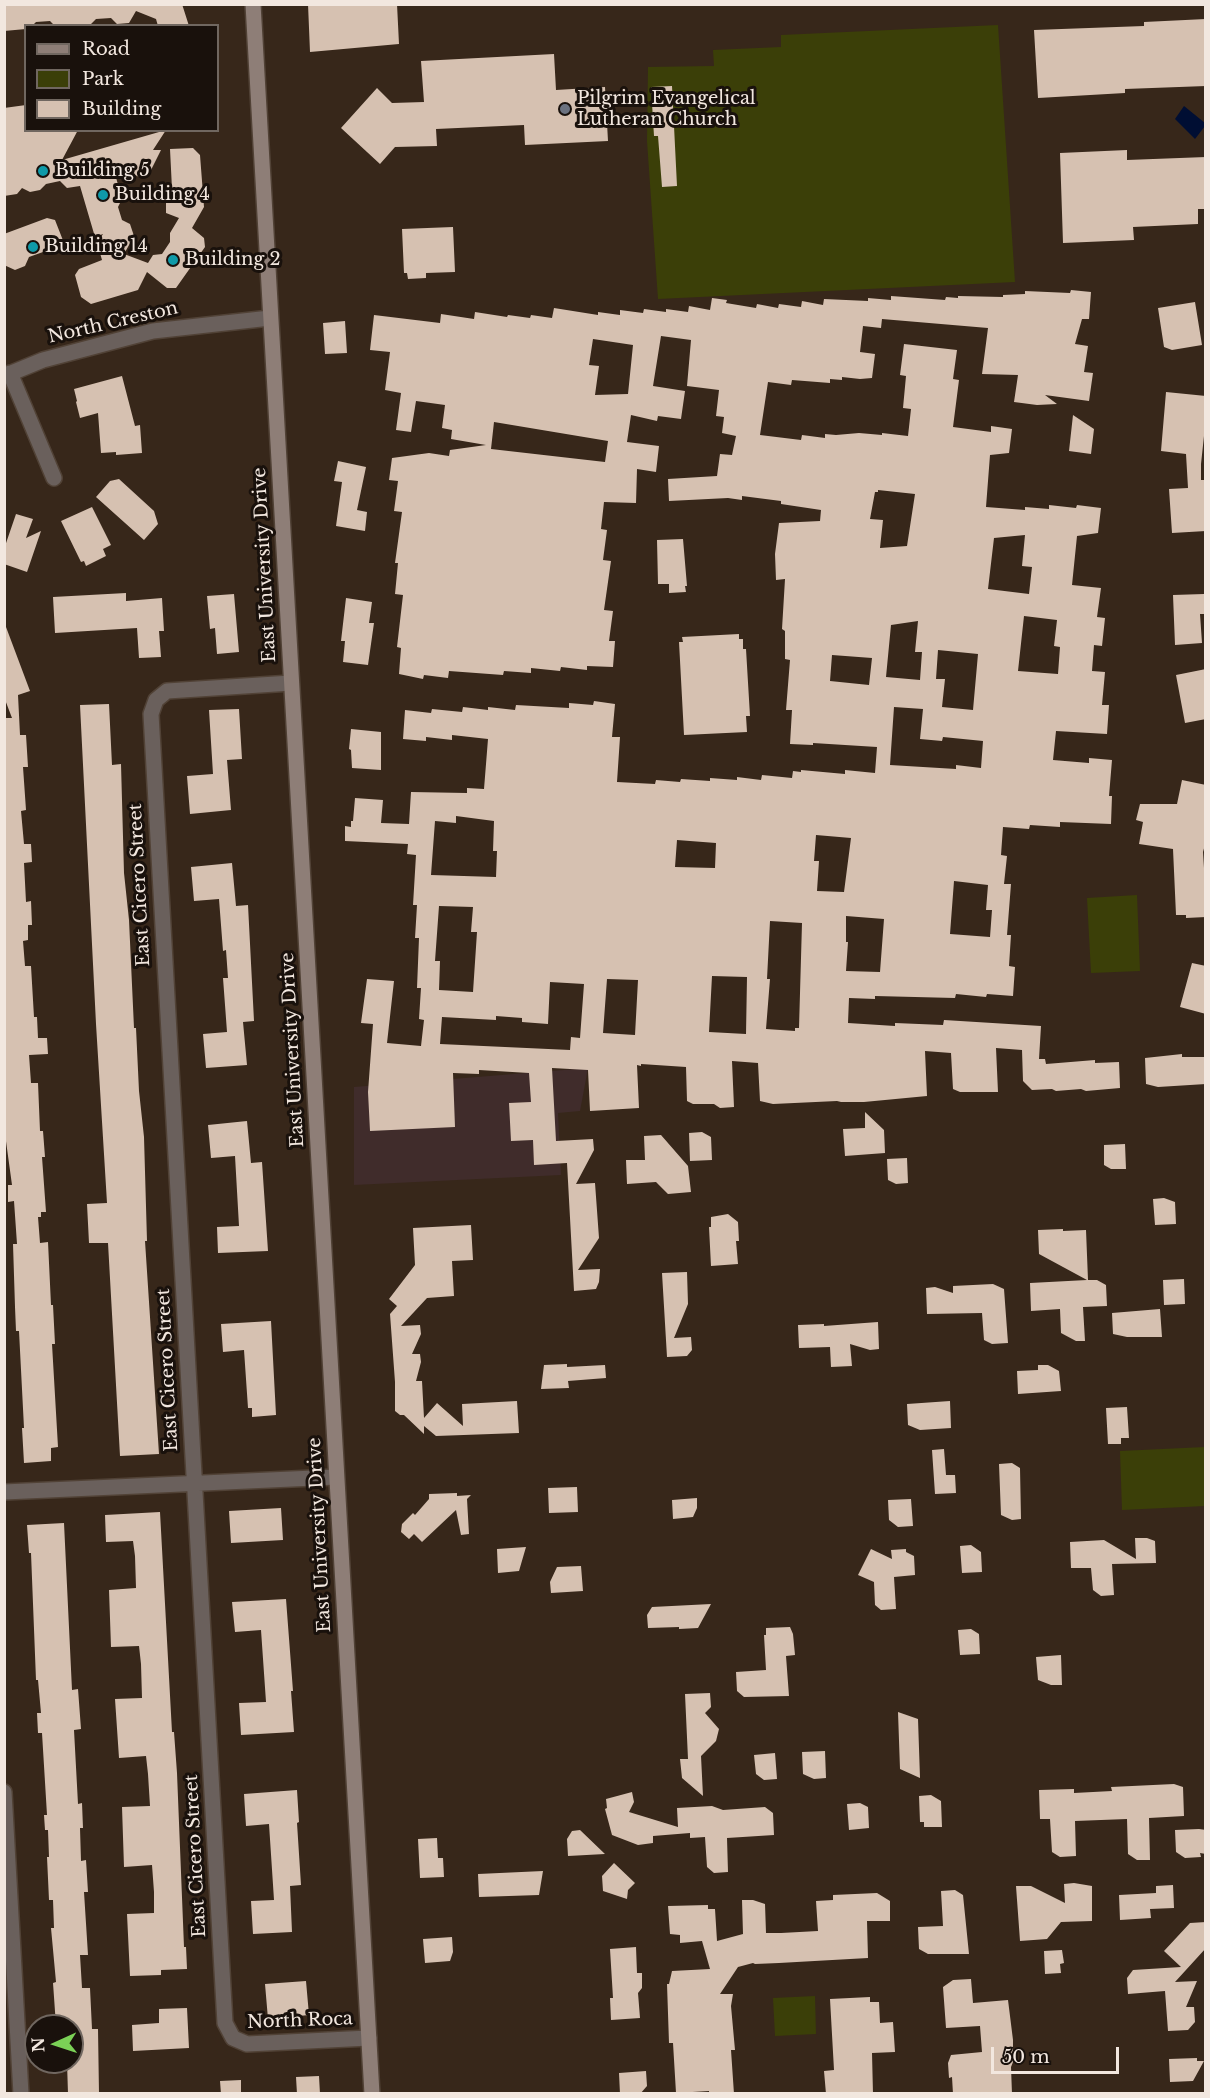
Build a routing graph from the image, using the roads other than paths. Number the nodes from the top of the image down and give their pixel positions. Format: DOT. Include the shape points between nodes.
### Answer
graph roads {
  1 [pos="253,4"];
  2 [pos="270,318"];
  3 [pos="7,374"];
  4 [pos="54,478"];
  5 [pos="291,683"];
  6 [pos="336,1477"];
  7 [pos="194,1483"];
  8 [pos="4,1492"];
  9 [pos="4,1792"];
  10 [pos="8,1931"];
  11 [pos="233,2038"];
  12 [pos="369,2038"];
  13 [pos="21,2094"];
  14 [pos="372,2094"];
  1 -- 2 [label="main road, East University Drive"];
  2 -- 3 [label="street, North Creston" via="153,331 43,360"];
  2 -- 5 [label="main road, East University Drive"];
  3 -- 4 [label="street"];
  5 -- 6 [label="main road, East University Drive"];
  5 -- 7 [label="street, East Cicero Street" via="167,691 156,700 150,720"];
  6 -- 7 [label="street"];
  6 -- 12 [label="main road, East University Drive"];
  7 -- 8 [label="street"];
  7 -- 11 [label="street, East Cicero Street" via="224,2014"];
  9 -- 10 [label="street"];
  10 -- 13 [label="street"];
  11 -- 12 [label="street, North Roca" via="255,2044"];
  12 -- 14 [label="main road, East University Drive"];
}
